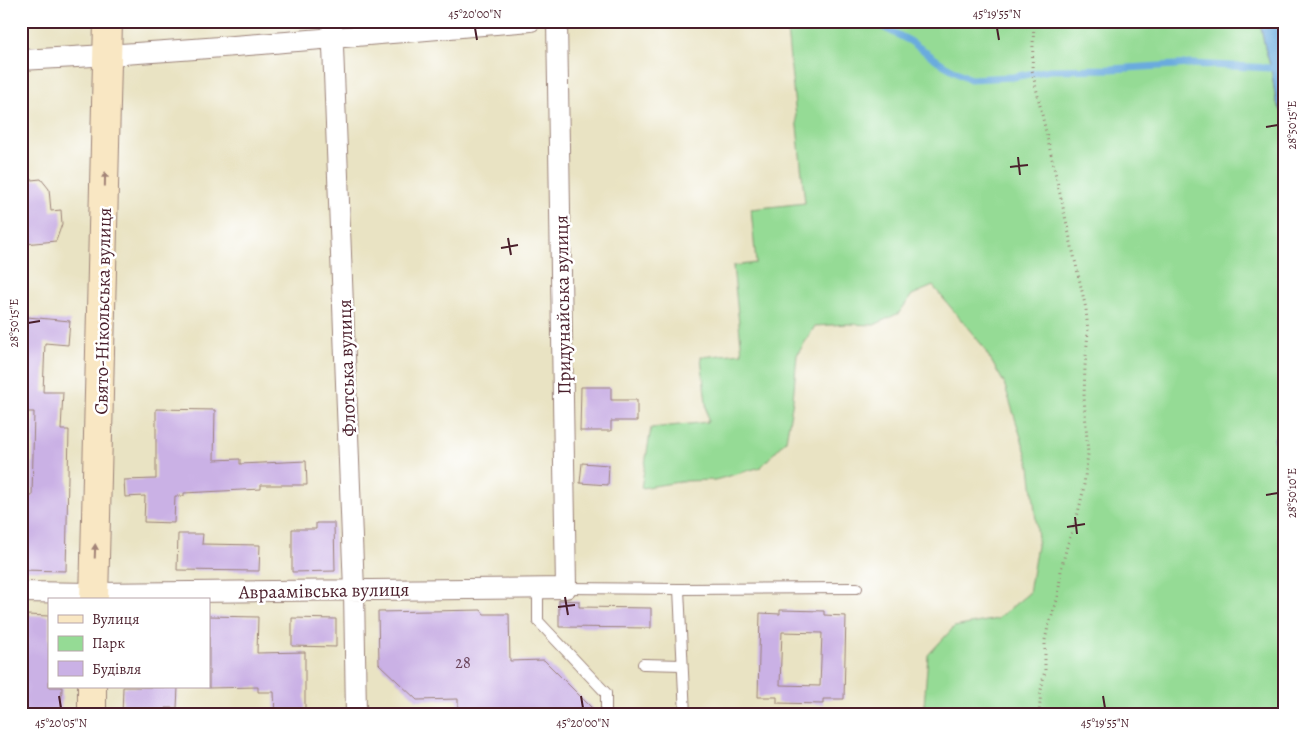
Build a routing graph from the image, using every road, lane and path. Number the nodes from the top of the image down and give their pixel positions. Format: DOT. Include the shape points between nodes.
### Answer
graph roads {
  1 [pos="108,21"];
  2 [pos="531,21"];
  3 [pos="557,21"];
  4 [pos="1034,21"];
  5 [pos="333,30"];
  6 [pos="108,56"];
  7 [pos="21,60"];
  8 [pos="538,588"];
  9 [pos="566,588"];
  10 [pos="857,588"];
  11 [pos="679,589"];
  12 [pos="354,590"];
  13 [pos="21,592"];
  14 [pos="94,597"];
  15 [pos="642,664"];
  16 [pos="682,665"];
  17 [pos="92,688"];
  18 [pos="92,715"];
  19 [pos="356,715"];
  20 [pos="606,715"];
  21 [pos="685,715"];
  22 [pos="1039,715"];
  1 -- 6 [label="main road, Свято-Нікольська вулиця"];
  2 -- 5 [label="street"];
  3 -- 9 [label="street, Придунайська вулиця"];
  4 -- 22 [label="path" via="1032,70 1086,309 1088,332 1084,397 1088,454 1083,492 1066,546 1058,597 1045,640"];
  5 -- 6 [label="street"];
  5 -- 12 [label="street, Флотська вулиця"];
  6 -- 7 [label="street"];
  14 -- 6 [label="main road, Свято-Нікольська вулиця, one-way"];
  8 -- 9 [label="street, Авраамівська вулиця"];
  8 -- 12 [label="street, Авраамівська вулиця"];
  8 -- 20 [label="lane" via="538,621 606,693"];
  9 -- 11 [label="lane"];
  10 -- 11 [label="lane"];
  11 -- 16 [label="lane"];
  12 -- 14 [label="street, Авраамівська вулиця"];
  12 -- 19 [label="street, Флотська вулиця"];
  13 -- 14 [label="street, Авраамівська вулиця"];
  15 -- 16 [label="lane"];
  16 -- 21 [label="lane"];
  17 -- 18 [label="main road"];
}
